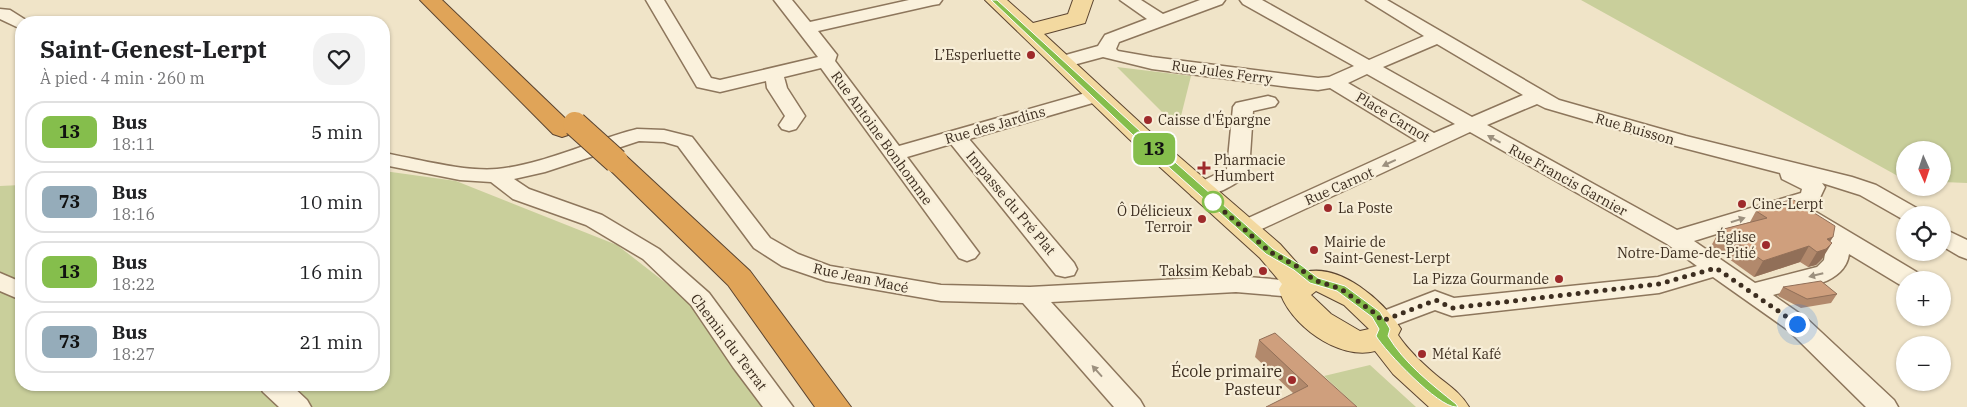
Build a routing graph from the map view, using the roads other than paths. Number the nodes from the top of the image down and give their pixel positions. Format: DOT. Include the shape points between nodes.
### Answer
graph roads {
  1 [pos="430,0"];
  2 [pos="446,0"];
  3 [pos="655,0"];
  4 [pos="783,0"];
  5 [pos="933,0"];
  6 [pos="995,0"];
  7 [pos="1083,0"];
  8 [pos="1128,0"];
  9 [pos="1216,0"];
  10 [pos="1249,0"];
  11 [pos="1375,0"];
  12 [pos="895,4"];
  13 [pos="0,14"];
  14 [pos="15,20"];
  15 [pos="1162,21"];
  16 [pos="805,28"];
  17 [pos="1030,31"];
  18 [pos="1438,37"];
  19 [pos="1109,53"];
  20 [pos="826,61"];
  21 [pos="1062,62"];
  22 [pos="1370,68"];
  23 [pos="774,74"];
  24 [pos="1333,82"];
  25 [pos="1096,96"];
  26 [pos="1539,96"];
  27 [pos="1268,102"];
  28 [pos="789,125"];
  29 [pos="1469,125"];
  30 [pos="569,126"];
  31 [pos="956,137"];
  32 [pos="1434,142"];
  33 [pos="894,154"];
  34 [pos="390,160"];
  35 [pos="1768,162"];
  36 [pos="608,164"];
  37 [pos="497,176"];
  38 [pos="1200,191"];
  39 [pos="1789,204"];
  40 [pos="1896,206"];
  41 [pos="1243,229"];
  42 [pos="1839,238"];
  43 [pos="1674,240"];
  44 [pos="1951,241"];
  45 [pos="1967,251"];
  46 [pos="967,252"];
  47 [pos="1716,268"];
  48 [pos="1066,269"];
  49 [pos="1896,271"];
  50 [pos="0,281"];
  51 [pos="15,289"];
  52 [pos="1302,289"];
  53 [pos="1752,292"];
  54 [pos="1030,295"];
  55 [pos="1374,333"];
  56 [pos="280,391"];
  57 [pos="297,407"];
  58 [pos="779,407"];
  59 [pos="814,407"];
  60 [pos="834,407"];
  61 [pos="1130,407"];
  62 [pos="1452,407"];
  63 [pos="1884,407"];
  1 -- 30 [label="highway"];
  2 -- 30 [label="highway"];
  3 -- 23 [label="street" via="704,83 720,86"];
  4 -- 16 [label="street, Rue Antoine Bonhomme"];
  5 -- 12 [label="street"];
  6 -- 17 [label="main road"];
  7 -- 17 [label="main road" via="1077,18"];
  8 -- 15 [label="street"];
  9 -- 15 [label="street"];
  10 -- 22 [label="street"];
  11 -- 18 [label="street, Rue Buisson"];
  12 -- 16 [label="street"];
  13 -- 14 [label="street"];
  15 -- 19 [label="street" via="1111,39"];
  16 -- 20 [label="street, Rue Antoine Bonhomme" via="828,55"];
  17 -- 21 [label="main road"];
  18 -- 22 [label="street, Place Carnot"];
  18 -- 26 [label="street, Rue Buisson"];
  19 -- 21 [label="street"];
  19 -- 24 [label="street, Rue Jules Ferry" via="1289,82"];
  20 -- 23 [label="street"];
  20 -- 33 [label="street, Rue Antoine Bonhomme"];
  21 -- 25 [label="main road"];
  22 -- 24 [label="street, Place Carnot"];
  22 -- 29 [label="street"];
  23 -- 28 [label="street" via="777,88 795,116"];
  24 -- 32 [label="street, Place Carnot"];
  25 -- 31 [label="street, Rue des Jardins"];
  25 -- 38 [label="main road"];
  26 -- 29 [label="street, Place Carnot"];
  26 -- 35 [label="street, Rue Buisson" via="1552,104 1679,141"];
  27 -- 38 [label="street" via="1243,107 1238,171"];
  29 -- 32 [label="street, Place Carnot"];
  43 -- 29 [label="street, Rue Francis Garnier, one-way"];
  30 -- 36 [label="highway"];
  31 -- 33 [label="street, Rue des Jardins"];
  31 -- 48 [label="street, Impasse du Pré Plat"];
  32 -- 41 [label="street, Rue Carnot, one-way"];
  33 -- 46 [label="street, Rue Antoine Bonhomme"];
  34 -- 37 [label="street, Rue Jean Macé" via="460,174"];
  35 -- 39 [label="street" via="1814,187 1810,197"];
  35 -- 40 [label="street, Rue Buisson" via="1868,190"];
  36 -- 59 [label="highway" via="711,271 747,314"];
  36 -- 60 [label="highway" via="739,278"];
  37 -- 54 [label="street, Rue Jean Macé" via="637,135 664,136 685,141 762,242 790,260 826,273 941,293"];
  37 -- 58 [label="street, Chemin du Terrat" via="521,194 594,220 651,254 700,299"];
  38 -- 41 [label="main road"];
  39 -- 42 [label="street"];
  43 -- 39 [label="street, one-way"];
  41 -- 52 [label="main road" via="1270,252"];
  42 -- 49 [label="street"];
  42 -- 53 [label="street, one-way" via="1836,262 1825,273"];
  43 -- 47 [label="street, Rue Francis Garnier"];
  44 -- 45 [label="street"];
  47 -- 53 [label="street, Rue Francis Garnier"];
  47 -- 55 [label="street" via="1659,284 1452,308 1436,300"];
  50 -- 51 [label="street"];
  52 -- 54 [label="street, Rue Jean Macé" via="1236,284"];
  52 -- 55 [label="main road" via="1341,289 1376,314"];
  53 -- 63 [label="street, Rue Francis Garnier" via="1797,324"];
  61 -- 54 [label="street, one-way"];
  55 -- 62 [label="main road" via="1387,367 1422,383"];
  56 -- 57 [label="street"];
}
